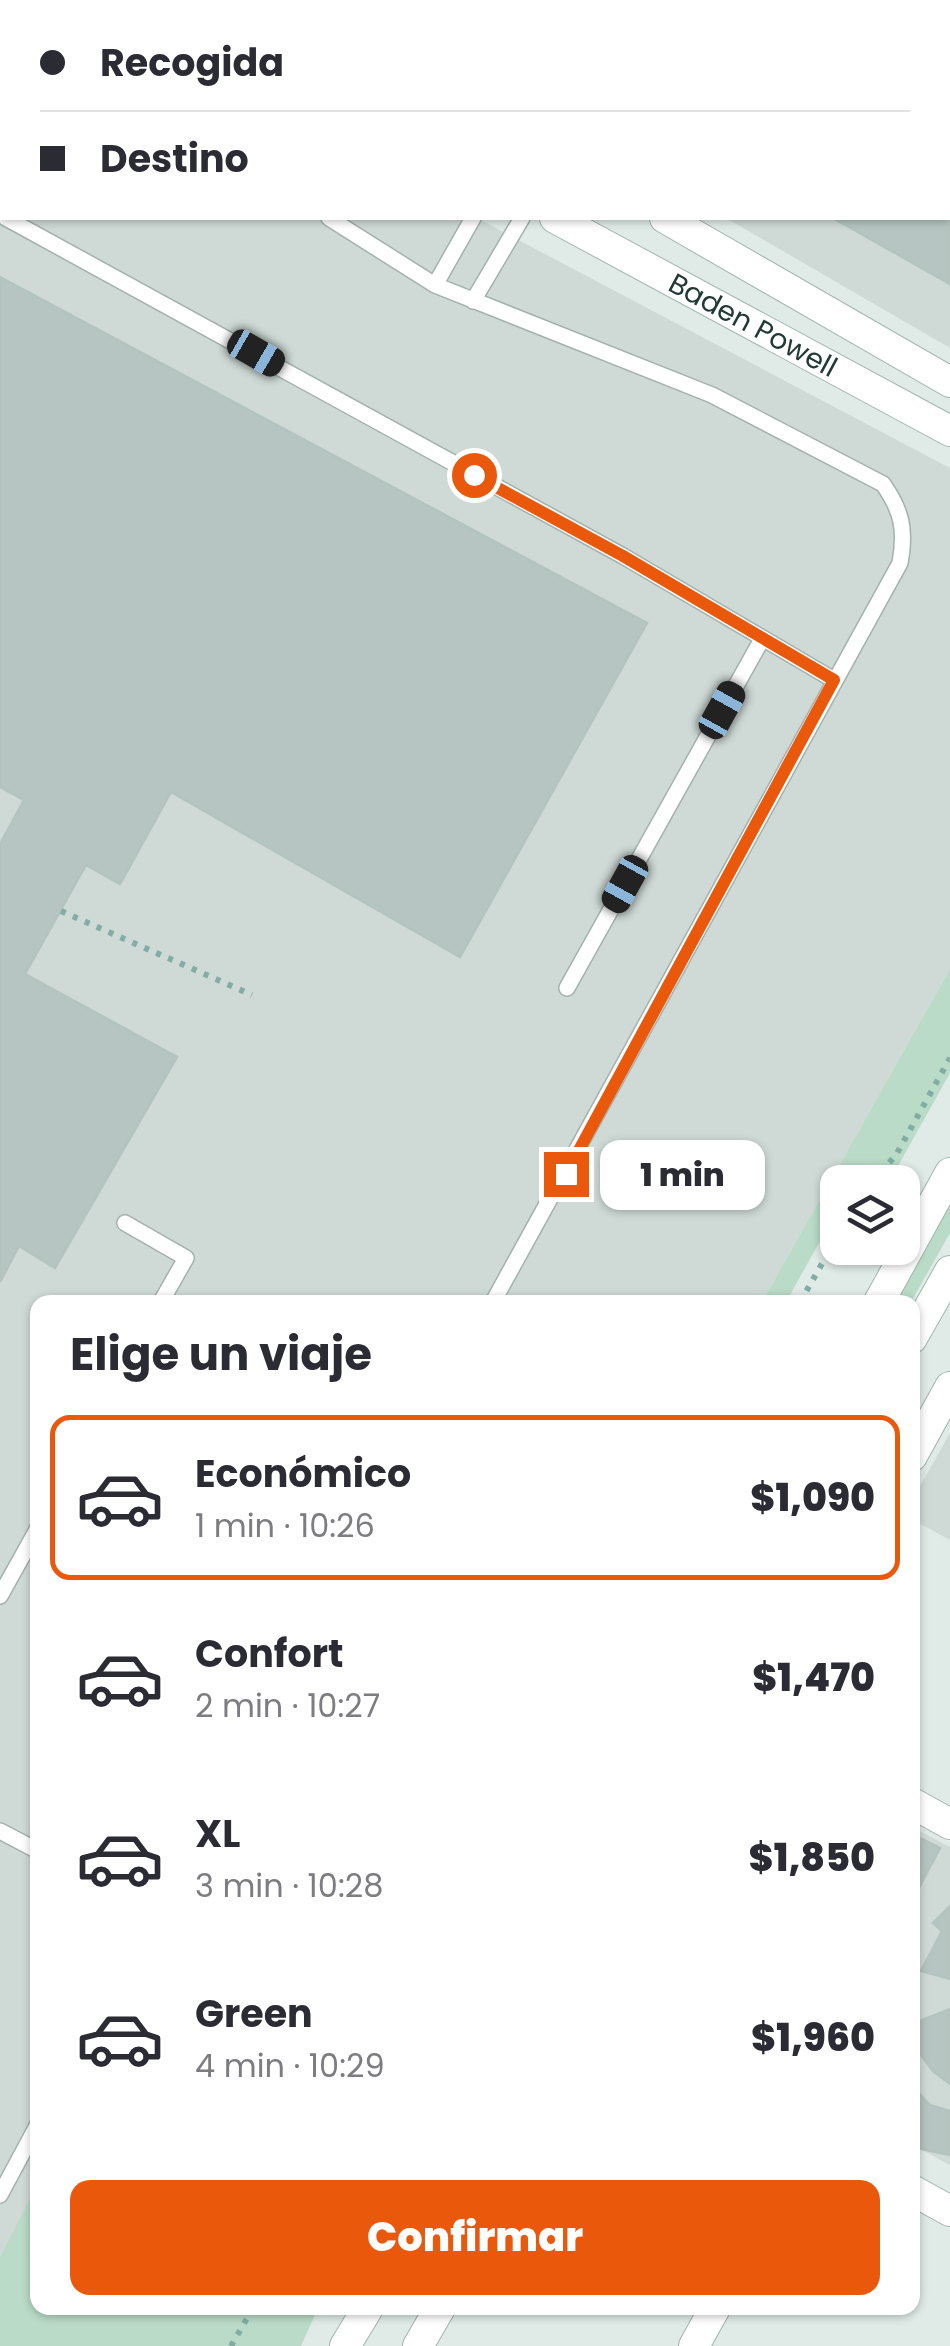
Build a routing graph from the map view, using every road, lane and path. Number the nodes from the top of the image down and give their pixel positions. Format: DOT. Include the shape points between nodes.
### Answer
graph roads {
  1 [pos="10,220"];
  2 [pos="332,220"];
  3 [pos="472,220"];
  4 [pos="521,220"];
  5 [pos="559,220"];
  6 [pos="651,220"];
  7 [pos="669,220"];
  8 [pos="740,258"];
  9 [pos="435,285"];
  10 [pos="473,301"];
  11 [pos="950,382"];
  12 [pos="950,431"];
  13 [pos="761,641"];
  14 [pos="834,680"];
  15 [pos="61,911"];
  16 [pos="567,988"];
  17 [pos="252,995"];
  18 [pos="950,1058"];
  19 [pos="887,1165"];
  20 [pos="950,1173"];
  21 [pos="125,1224"];
  22 [pos="821,1265"];
  23 [pos="950,1271"];
  24 [pos="165,1295"];
  25 [pos="497,1295"];
  26 [pos="804,1295"];
  27 [pos="883,1295"];
  28 [pos="920,1324"];
  29 [pos="950,1387"];
  30 [pos="920,1441"];
  31 [pos="30,1542"];
  32 [pos="0,1596"];
  33 [pos="920,1807"];
  34 [pos="950,1824"];
  35 [pos="0,1831"];
  36 [pos="30,1847"];
  37 [pos="30,2139"];
  38 [pos="920,2194"];
  39 [pos="0,2195"];
  40 [pos="950,2211"];
  41 [pos="249,2315"];
  42 [pos="344,2315"];
  43 [pos="364,2315"];
  44 [pos="436,2315"];
  45 [pos="713,2315"];
  46 [pos="698,2345"];
  47 [pos="231,2346"];
  48 [pos="330,2346"];
  49 [pos="345,2346"];
  50 [pos="418,2346"];
  1 -- 13 [label="lane" via="623,556"];
  2 -- 9 [label="lane"];
  3 -- 9 [label="lane"];
  4 -- 10 [label="lane"];
  5 -- 12 [label="main road, Baden Powell"];
  6 -- 8 [label="main road"];
  7 -- 8 [label="main road, Baden Powell"];
  8 -- 11 [label="main road, Baden Powell"];
  9 -- 10 [label="lane"];
  10 -- 14 [label="lane" via="712,394 882,484 900,508 900,564"];
  13 -- 14 [label="lane"];
  13 -- 16 [label="lane"];
  14 -- 25 [label="lane"];
  15 -- 17 [label="path"];
  18 -- 19 [label="path"];
  20 -- 27 [label="main road"];
  21 -- 24 [label="lane" via="186,1258"];
  22 -- 26 [label="path"];
  23 -- 28 [label="main road"];
  29 -- 30 [label="main road"];
  31 -- 32 [label="lane"];
  33 -- 34 [label="main road"];
  35 -- 36 [label="lane"];
  37 -- 39 [label="lane"];
  38 -- 40 [label="main road"];
  41 -- 47 [label="path"];
  42 -- 48 [label="main road"];
  43 -- 49 [label="main road"];
  44 -- 50 [label="main road"];
  45 -- 46 [label="main road"];
}
